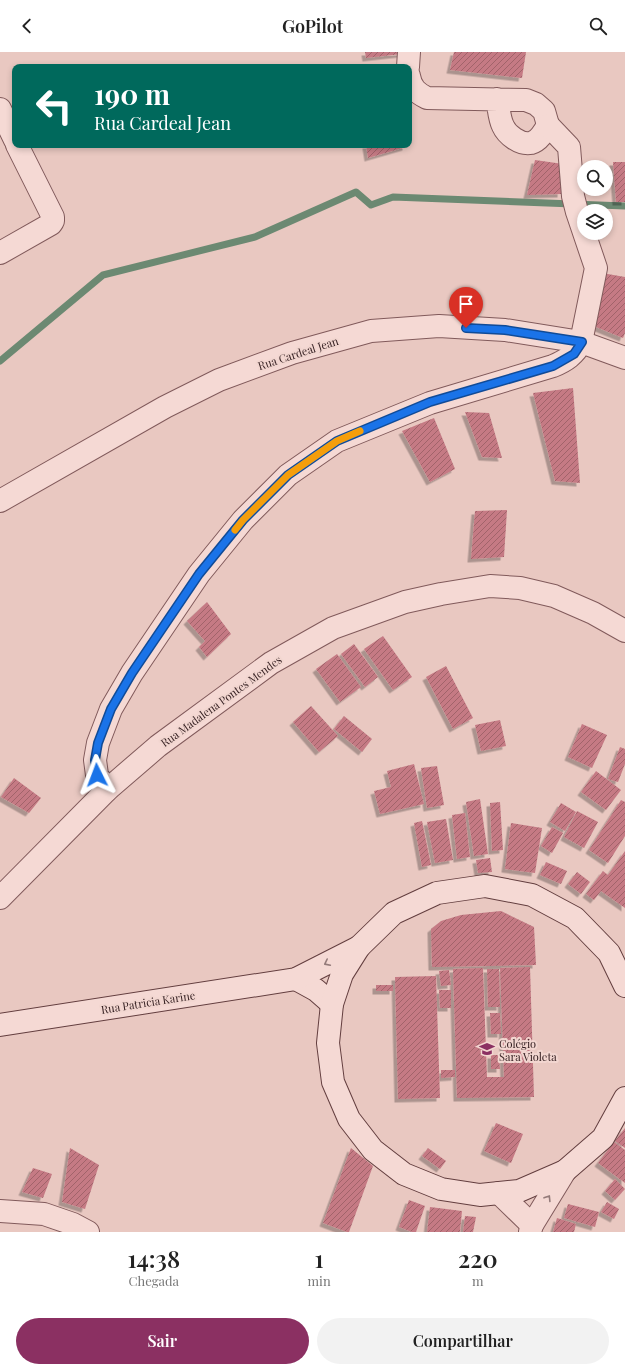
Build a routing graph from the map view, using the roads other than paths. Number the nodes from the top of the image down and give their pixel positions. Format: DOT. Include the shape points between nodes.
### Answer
graph roads {
  1 [pos="409,52"];
  2 [pos="408,64"];
  3 [pos="412,86"];
  4 [pos="497,99"];
  5 [pos="0,109"];
  6 [pos="548,126"];
  7 [pos="12,134"];
  8 [pos="19,148"];
  9 [pos="0,252"];
  10 [pos="582,342"];
  11 [pos="625,358"];
  12 [pos="0,501"];
  13 [pos="625,631"];
  14 [pos="106,790"];
  15 [pos="0,898"];
  16 [pos="359,947"];
  17 [pos="617,957"];
  18 [pos="296,979"];
  19 [pos="625,986"];
  20 [pos="332,1004"];
  21 [pos="0,1025"];
  22 [pos="625,1098"];
  23 [pos="565,1171"];
  24 [pos="499,1193"];
  25 [pos="0,1210"];
  26 [pos="531,1229"];
  27 [pos="88,1232"];
  1 -- 2 [label="street"];
  3 -- 4 [label="street" via="427,98"];
  4 -- 6 [label="street" via="526,100 536,104 544,111"];
  4 -- 6 [label="street" via="504,128 510,136 520,142 531,143 539,138"];
  5 -- 7 [label="street"];
  6 -- 10 [label="street" via="568,147 575,204 596,268"];
  8 -- 9 [label="street" via="53,221"];
  10 -- 11 [label="street, Rua Cardeal Jean"];
  10 -- 12 [label="street, Rua Cardeal Jean" via="505,330 439,326 371,331 300,351 219,380 165,407"];
  10 -- 14 [label="street" via="574,354 557,364 430,402 337,441 288,475 243,520 199,574 132,673 111,709 98,743 95,760 97,775"];
  13 -- 14 [label="street, Rua Madalena Pontes Mendes" via="554,596 520,588 490,586 405,602 333,628 271,663 158,746"];
  14 -- 15 [label="street, Rua Madalena Pontes Mendes"];
  16 -- 17 [label="street" via="394,913 437,892 485,886 532,895 575,918"];
  16 -- 18 [label="street, Rua Patricia Karine, one-way"];
  16 -- 20 [label="street" via="342,974"];
  17 -- 19 [label="street"];
  18 -- 20 [label="street" via="316,990"];
  18 -- 21 [label="street, Rua Patricia Karine"];
  20 -- 24 [label="street" via="328,1044 333,1082 349,1118 373,1150 404,1174 441,1189 480,1195"];
  22 -- 23 [label="street" via="603,1138"];
  23 -- 24 [label="street" via="519,1191"];
  26 -- 23 [label="street, one-way"];
  24 -- 26 [label="street"];
  25 -- 27 [label="street" via="44,1214 74,1224"];
}
